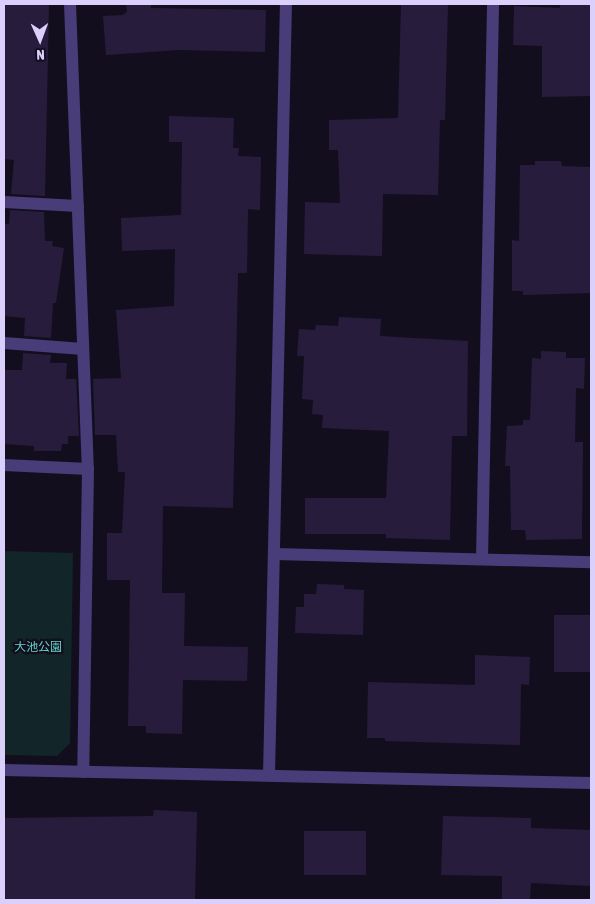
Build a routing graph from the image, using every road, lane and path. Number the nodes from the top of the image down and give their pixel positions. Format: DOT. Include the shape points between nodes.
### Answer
graph roads {
  1 [pos="70,4"];
  2 [pos="286,4"];
  3 [pos="493,4"];
  4 [pos="4,202"];
  5 [pos="78,206"];
  6 [pos="4,343"];
  7 [pos="83,349"];
  8 [pos="4,465"];
  9 [pos="88,469"];
  10 [pos="275,554"];
  11 [pos="482,559"];
  12 [pos="591,562"];
  13 [pos="4,770"];
  14 [pos="83,772"];
  15 [pos="269,775"];
  16 [pos="591,783"];
  1 -- 5 [label="street"];
  2 -- 10 [label="street"];
  3 -- 11 [label="street"];
  4 -- 5 [label="street"];
  5 -- 7 [label="street"];
  6 -- 7 [label="street"];
  7 -- 9 [label="street"];
  8 -- 9 [label="street"];
  9 -- 14 [label="street"];
  10 -- 11 [label="street"];
  10 -- 15 [label="street"];
  11 -- 12 [label="street"];
  13 -- 14 [label="street"];
  14 -- 15 [label="street"];
  15 -- 16 [label="street"];
}
